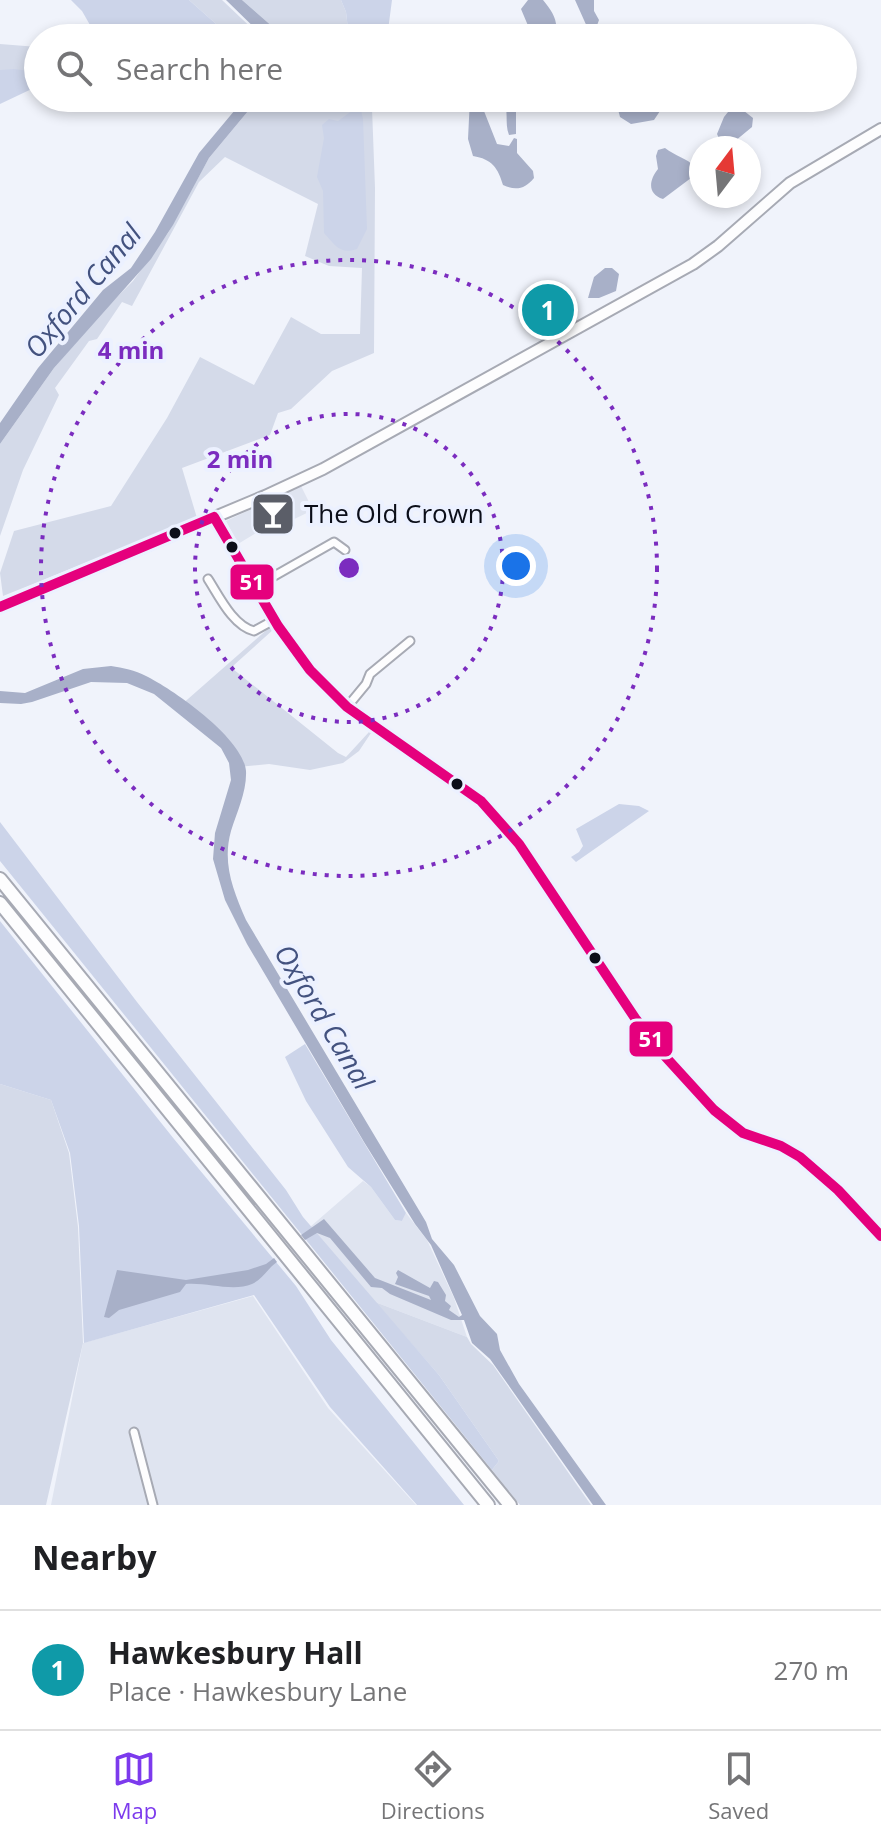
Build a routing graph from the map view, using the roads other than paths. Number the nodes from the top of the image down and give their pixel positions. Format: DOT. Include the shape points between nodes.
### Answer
graph roads {
  1 [pos="881,129"];
  2 [pos="214,517"];
  3 [pos="345,550"];
  4 [pos="208,579"];
  5 [pos="255,587"];
  6 [pos="0,607"];
  7 [pos="274,620"];
  8 [pos="409,644"];
  9 [pos="347,707"];
  10 [pos="0,879"];
  11 [pos="0,903"];
  12 [pos="881,1236"];
  13 [pos="134,1432"];
  14 [pos="153,1505"];
  15 [pos="488,1505"];
  16 [pos="510,1505"];
  1 -- 2 [label="main road" via="790,183 693,264 323,469"];
  2 -- 5 [label="street"];
  2 -- 6 [label="main road"];
  3 -- 5 [label="street" via="334,542"];
  4 -- 7 [label="street" via="247,629 254,631"];
  5 -- 7 [label="street"];
  7 -- 9 [label="street" via="315,676"];
  8 -- 9 [label="street" via="370,674"];
  9 -- 12 [label="street" via="481,801 519,844 644,1030 714,1110 743,1133 800,1157"];
  10 -- 16 [label="highway"];
  11 -- 15 [label="highway"];
  13 -- 14 [label="street"];
}
